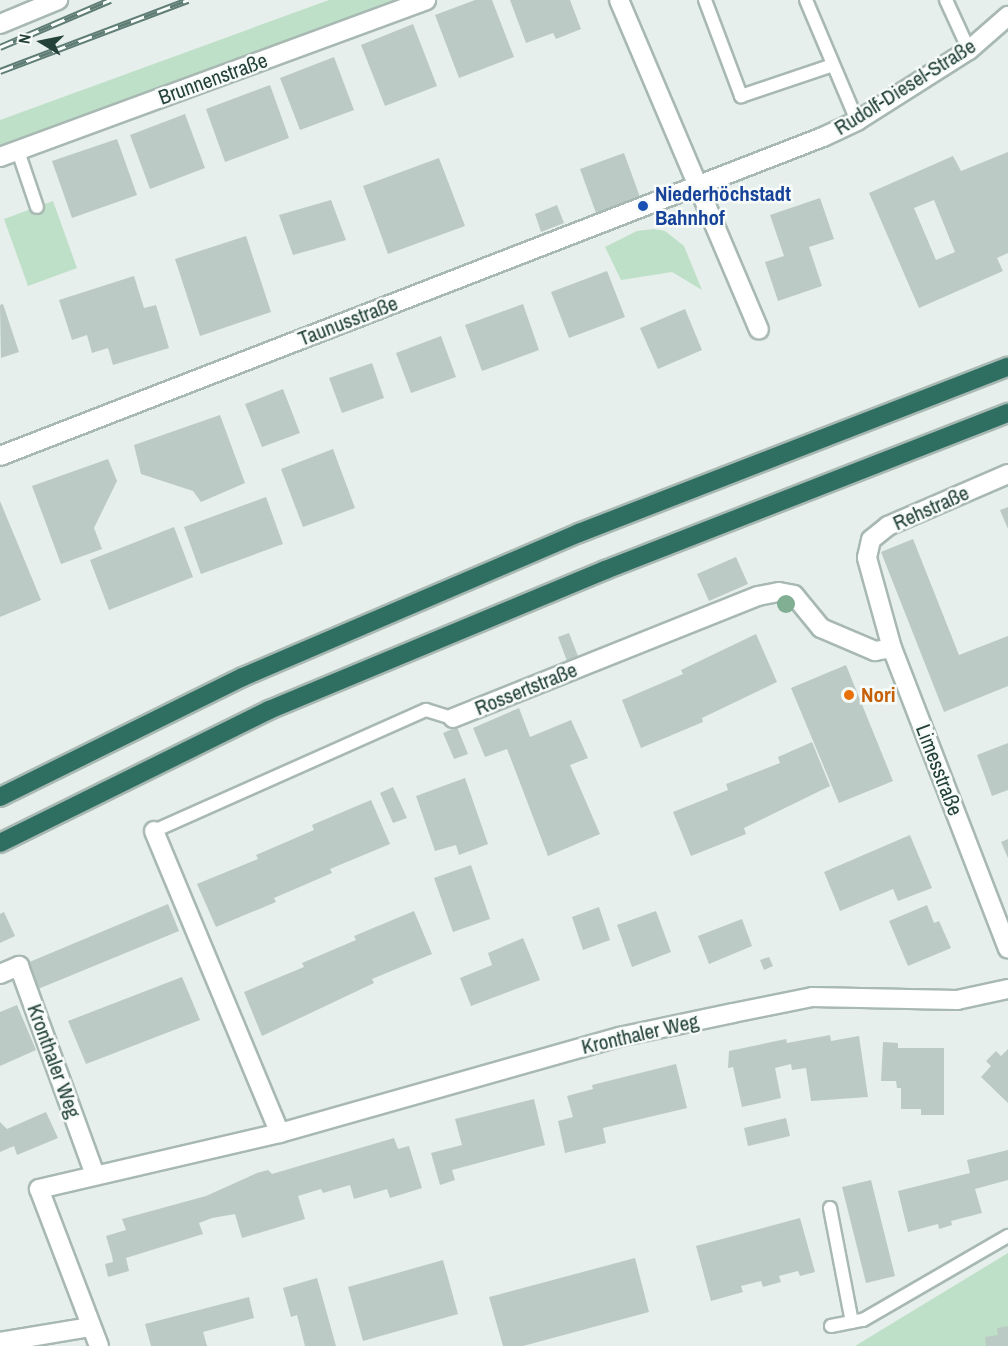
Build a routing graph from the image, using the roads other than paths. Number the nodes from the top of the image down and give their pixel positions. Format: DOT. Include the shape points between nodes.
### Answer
graph roads {
  1 [pos="58,0"];
  2 [pos="426,0"];
  3 [pos="619,0"];
  4 [pos="705,0"];
  5 [pos="806,0"];
  6 [pos="946,0"];
  7 [pos="1008,16"];
  8 [pos="0,24"];
  9 [pos="969,50"];
  10 [pos="833,65"];
  11 [pos="857,121"];
  12 [pos="18,151"];
  13 [pos="0,157"];
  14 [pos="696,184"];
  15 [pos="37,207"];
  16 [pos="759,330"];
  17 [pos="1008,367"];
  18 [pos="1008,413"];
  19 [pos="0,456"];
  20 [pos="1008,474"];
  21 [pos="874,591"];
  22 [pos="892,648"];
  23 [pos="453,718"];
  24 [pos="0,797"];
  25 [pos="154,831"];
  26 [pos="0,843"];
  27 [pos="1008,948"];
  28 [pos="0,974"];
  29 [pos="1008,989"];
  30 [pos="280,1133"];
  31 [pos="95,1175"];
  32 [pos="830,1208"];
  33 [pos="1008,1236"];
  34 [pos="852,1322"];
  35 [pos="831,1326"];
  36 [pos="92,1327"];
  37 [pos="0,1342"];
  38 [pos="99,1346"];
  1 -- 8 [label="street"];
  2 -- 12 [label="street, Brunnenstraße"];
  3 -- 14 [label="street"];
  4 -- 10 [label="lane" via="741,96"];
  5 -- 10 [label="lane"];
  6 -- 9 [label="lane"];
  7 -- 9 [label="street, Rudolf-Diesel-Straße"];
  9 -- 11 [label="street, Rudolf-Diesel-Straße"];
  10 -- 11 [label="lane"];
  11 -- 14 [label="street, Rudolf-Diesel-Straße"];
  12 -- 13 [label="street, Brunnenstraße"];
  12 -- 15 [label="lane"];
  14 -- 16 [label="street"];
  14 -- 19 [label="street, Taunusstraße"];
  17 -- 24 [label="highway" via="546,547 243,677"];
  18 -- 26 [label="highway" via="605,570 269,710"];
  20 -- 21 [label="street, Rehstraße" via="888,526 871,540 867,558"];
  21 -- 22 [label="street, Limesstraße"];
  22 -- 23 [label="street, Rossertstraße" via="875,651 821,628 794,595 779,592 758,596"];
  22 -- 27 [label="street, Limesstraße"];
  23 -- 25 [label="lane, Rossertstraße" via="426,710"];
  25 -- 30 [label="street"];
  28 -- 31 [label="street, Kronthaler Weg" via="19,966"];
  29 -- 30 [label="street, Kronthaler Weg" via="957,1000 812,997 619,1037"];
  30 -- 31 [label="street, Kronthaler Weg"];
  31 -- 36 [label="street, Kronthaler Weg" via="39,1189"];
  32 -- 34 [label="lane"];
  33 -- 34 [label="lane" via="863,1320"];
  34 -- 35 [label="lane"];
  36 -- 37 [label="street"];
  36 -- 38 [label="street"];
}
